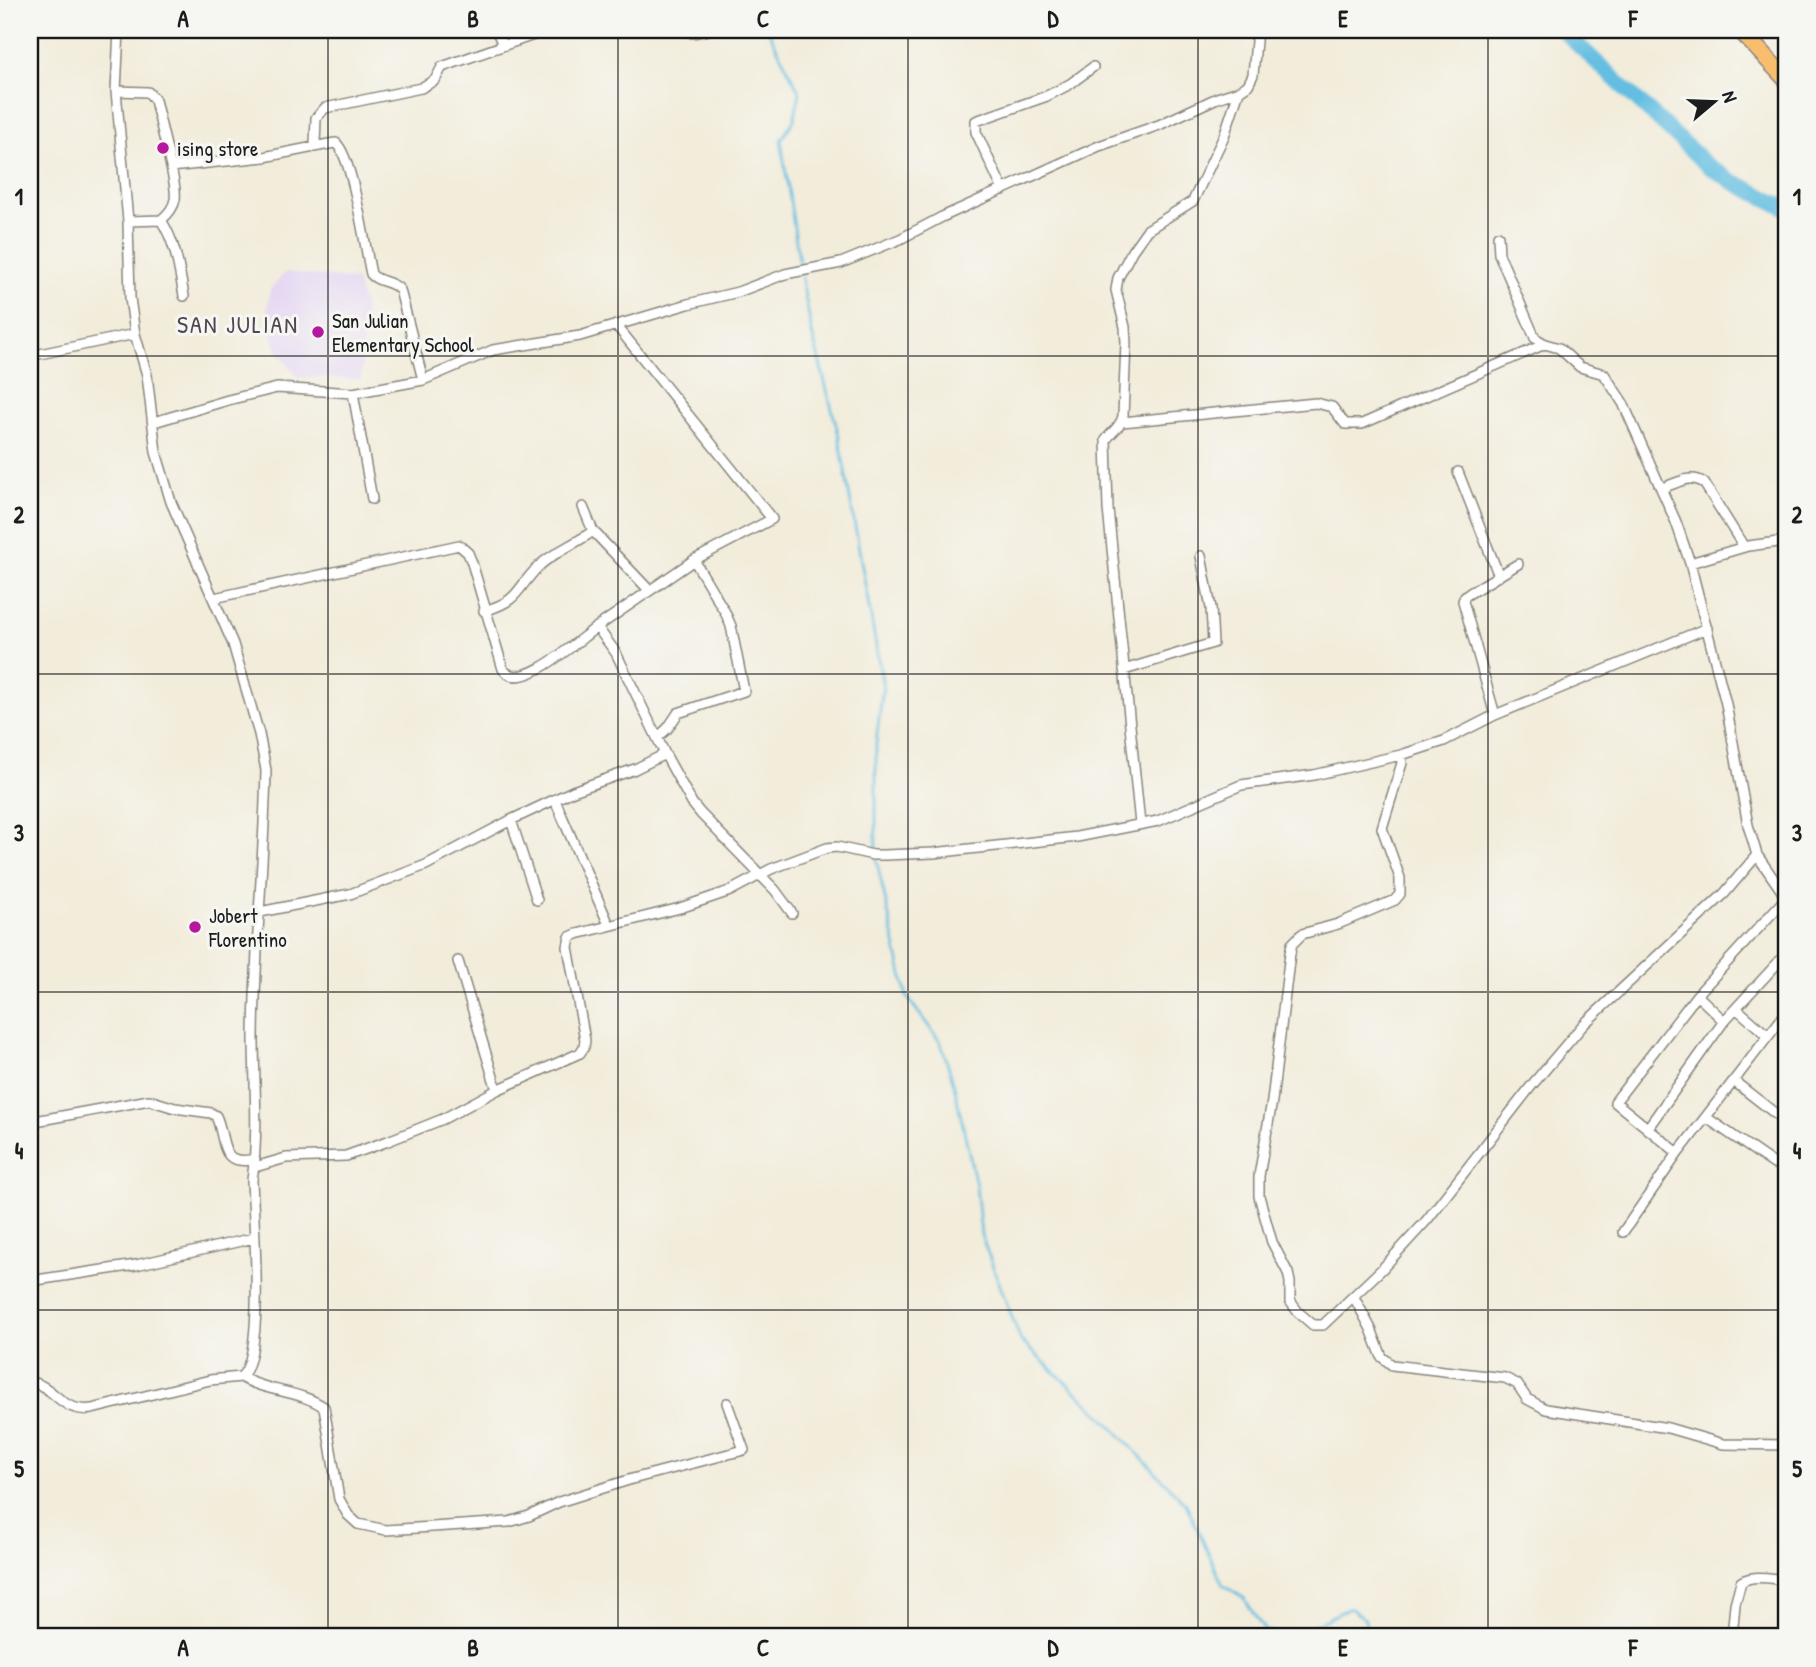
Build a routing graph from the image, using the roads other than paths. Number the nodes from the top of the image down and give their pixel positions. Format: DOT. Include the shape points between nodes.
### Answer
graph roads {
  1 [pos="119,30"];
  2 [pos="496,30"];
  3 [pos="548,30"];
  4 [pos="684,30"];
  5 [pos="708,30"];
  6 [pos="1257,30"];
  7 [pos="1740,30"];
  8 [pos="503,44"];
  9 [pos="1093,67"];
  10 [pos="1786,79"];
  11 [pos="116,90"];
  12 [pos="1239,91"];
  13 [pos="315,145"];
  14 [pos="172,167"];
  15 [pos="1003,190"];
  16 [pos="161,220"];
  17 [pos="128,221"];
  18 [pos="1498,236"];
  19 [pos="184,296"];
  20 [pos="617,325"];
  21 [pos="135,334"];
  22 [pos="1545,344"];
  23 [pos="30,356"];
  24 [pos="423,380"];
  25 [pos="353,393"];
  26 [pos="154,422"];
  27 [pos="1122,422"];
  28 [pos="1458,472"];
  29 [pos="1662,488"];
  30 [pos="372,499"];
  31 [pos="583,507"];
  32 [pos="593,531"];
  33 [pos="1786,541"];
  34 [pos="1744,547"];
  35 [pos="1201,556"];
  36 [pos="694,560"];
  37 [pos="1690,563"];
  38 [pos="1518,564"];
  39 [pos="1499,576"];
  40 [pos="649,590"];
  41 [pos="214,598"];
  42 [pos="484,611"];
  43 [pos="597,627"];
  44 [pos="1707,628"];
  45 [pos="1124,670"];
  46 [pos="1495,715"];
  47 [pos="657,738"];
  48 [pos="665,754"];
  49 [pos="1401,755"];
  50 [pos="555,800"];
  51 [pos="511,820"];
  52 [pos="1140,824"];
  53 [pos="1757,855"];
  54 [pos="761,876"];
  55 [pos="1786,897"];
  56 [pos="537,900"];
  57 [pos="260,912"];
  58 [pos="792,913"];
  59 [pos="609,925"];
  60 [pos="1786,954"];
  61 [pos="458,961"];
  62 [pos="1697,995"];
  63 [pos="1736,1009"];
  64 [pos="1786,1013"];
  65 [pos="1724,1021"];
  66 [pos="1767,1035"];
  67 [pos="1735,1082"];
  68 [pos="497,1090"];
  69 [pos="1707,1118"];
  70 [pos="30,1122"];
  71 [pos="1786,1122"];
  72 [pos="1647,1129"];
  73 [pos="1678,1153"];
  74 [pos="255,1163"];
  75 [pos="1774,1164"];
  76 [pos="1623,1232"];
  77 [pos="254,1238"];
  78 [pos="30,1281"];
  79 [pos="1354,1297"];
  80 [pos="241,1377"];
  81 [pos="30,1382"];
  82 [pos="727,1403"];
  83 [pos="1786,1445"];
  84 [pos="1786,1580"];
  85 [pos="1732,1637"];
  1 -- 11 [label="street"];
  2 -- 8 [label="street"];
  3 -- 8 [label="street"];
  4 -- 5 [label="street"];
  6 -- 12 [label="street" via="1253,75"];
  7 -- 10 [label="highway"];
  8 -- 13 [label="street" via="442,66 435,80 421,88 325,108 316,118"];
  9 -- 15 [label="street" via="1047,96 976,121 976,132"];
  11 -- 14 [label="street" via="152,94"];
  11 -- 17 [label="street"];
  12 -- 15 [label="street"];
  12 -- 27 [label="street" via="1224,136 1193,201 1147,230 1118,278 1126,343"];
  13 -- 14 [label="street" via="264,157"];
  13 -- 24 [label="street" via="336,143 340,147 371,274 400,290"];
  14 -- 16 [label="street" via="176,202"];
  15 -- 20 [label="street" via="841,262 785,274 738,292"];
  16 -- 17 [label="street"];
  16 -- 19 [label="street" via="176,251"];
  17 -- 21 [label="street"];
  18 -- 22 [label="street" via="1499,254 1535,338"];
  20 -- 24 [label="street" via="493,351"];
  20 -- 36 [label="street" via="772,519"];
  21 -- 23 [label="street"];
  21 -- 26 [label="street"];
  22 -- 27 [label="street" via="1362,424 1345,424 1332,407 1316,403"];
  22 -- 29 [label="street" via="1559,348 1580,368 1608,377"];
  24 -- 25 [label="street"];
  25 -- 26 [label="street" via="277,388"];
  25 -- 30 [label="street"];
  26 -- 41 [label="street" via="156,452 171,502"];
  27 -- 45 [label="street" via="1106,440"];
  28 -- 39 [label="street"];
  29 -- 34 [label="street" via="1699,479"];
  29 -- 37 [label="street"];
  31 -- 32 [label="street"];
  32 -- 40 [label="street"];
  32 -- 42 [label="street" via="538,567 516,596"];
  33 -- 34 [label="street"];
  34 -- 37 [label="street"];
  35 -- 45 [label="street" via="1213,643"];
  36 -- 40 [label="street"];
  36 -- 47 [label="street" via="731,626 744,691 678,713"];
  37 -- 44 [label="street"];
  38 -- 39 [label="street"];
  39 -- 46 [label="street" via="1463,601"];
  40 -- 43 [label="street"];
  41 -- 42 [label="street" via="459,545 468,553"];
  41 -- 57 [label="street" via="248,691 266,771"];
  42 -- 43 [label="street" via="503,669 513,678 557,657"];
  43 -- 47 [label="street" via="616,653"];
  44 -- 46 [label="street"];
  44 -- 53 [label="street"];
  45 -- 52 [label="street"];
  46 -- 49 [label="street" via="1444,741"];
  47 -- 48 [label="street"];
  48 -- 50 [label="street"];
  48 -- 54 [label="street" via="692,803"];
  49 -- 52 [label="street" via="1314,775 1241,785 1158,821"];
  49 -- 79 [label="street" via="1382,828 1400,894 1338,924 1302,934 1292,944 1259,1176 1267,1225 1288,1273 1290,1301 1298,1312 1313,1325 1323,1325"];
  50 -- 51 [label="street"];
  50 -- 59 [label="street"];
  51 -- 56 [label="street"];
  51 -- 57 [label="street" via="426,864 350,894"];
  52 -- 54 [label="street" via="1049,841 885,855 827,848"];
  53 -- 55 [label="street"];
  53 -- 79 [label="street" via="1724,894 1583,1025 1427,1220"];
  54 -- 58 [label="street"];
  54 -- 59 [label="street" via="680,908"];
  55 -- 62 [label="street"];
  57 -- 74 [label="street" via="254,1036"];
  59 -- 68 [label="street" via="570,937 568,943 584,1040 580,1054"];
  60 -- 63 [label="street"];
  61 -- 68 [label="street"];
  62 -- 65 [label="street"];
  62 -- 72 [label="street" via="1615,1102"];
  63 -- 65 [label="street"];
  63 -- 66 [label="street"];
  64 -- 66 [label="street"];
  65 -- 72 [label="street"];
  66 -- 67 [label="street"];
  67 -- 69 [label="street"];
  67 -- 71 [label="street"];
  68 -- 74 [label="street" via="443,1119 346,1156"];
  69 -- 73 [label="street"];
  69 -- 75 [label="street"];
  70 -- 74 [label="street" via="155,1100 216,1116 231,1159"];
  72 -- 73 [label="street"];
  73 -- 76 [label="street"];
  74 -- 77 [label="street"];
  77 -- 78 [label="street" via="136,1265"];
  77 -- 80 [label="street" via="253,1339"];
  79 -- 83 [label="street" via="1382,1357 1392,1365 1505,1378 1546,1409 1668,1428 1723,1444"];
  80 -- 81 [label="street" via="81,1410"];
  80 -- 82 [label="street" via="324,1407 340,1499 348,1515 358,1524 386,1530 509,1522 620,1483 744,1450"];
  84 -- 85 [label="street" via="1746,1578 1741,1582"];
}
